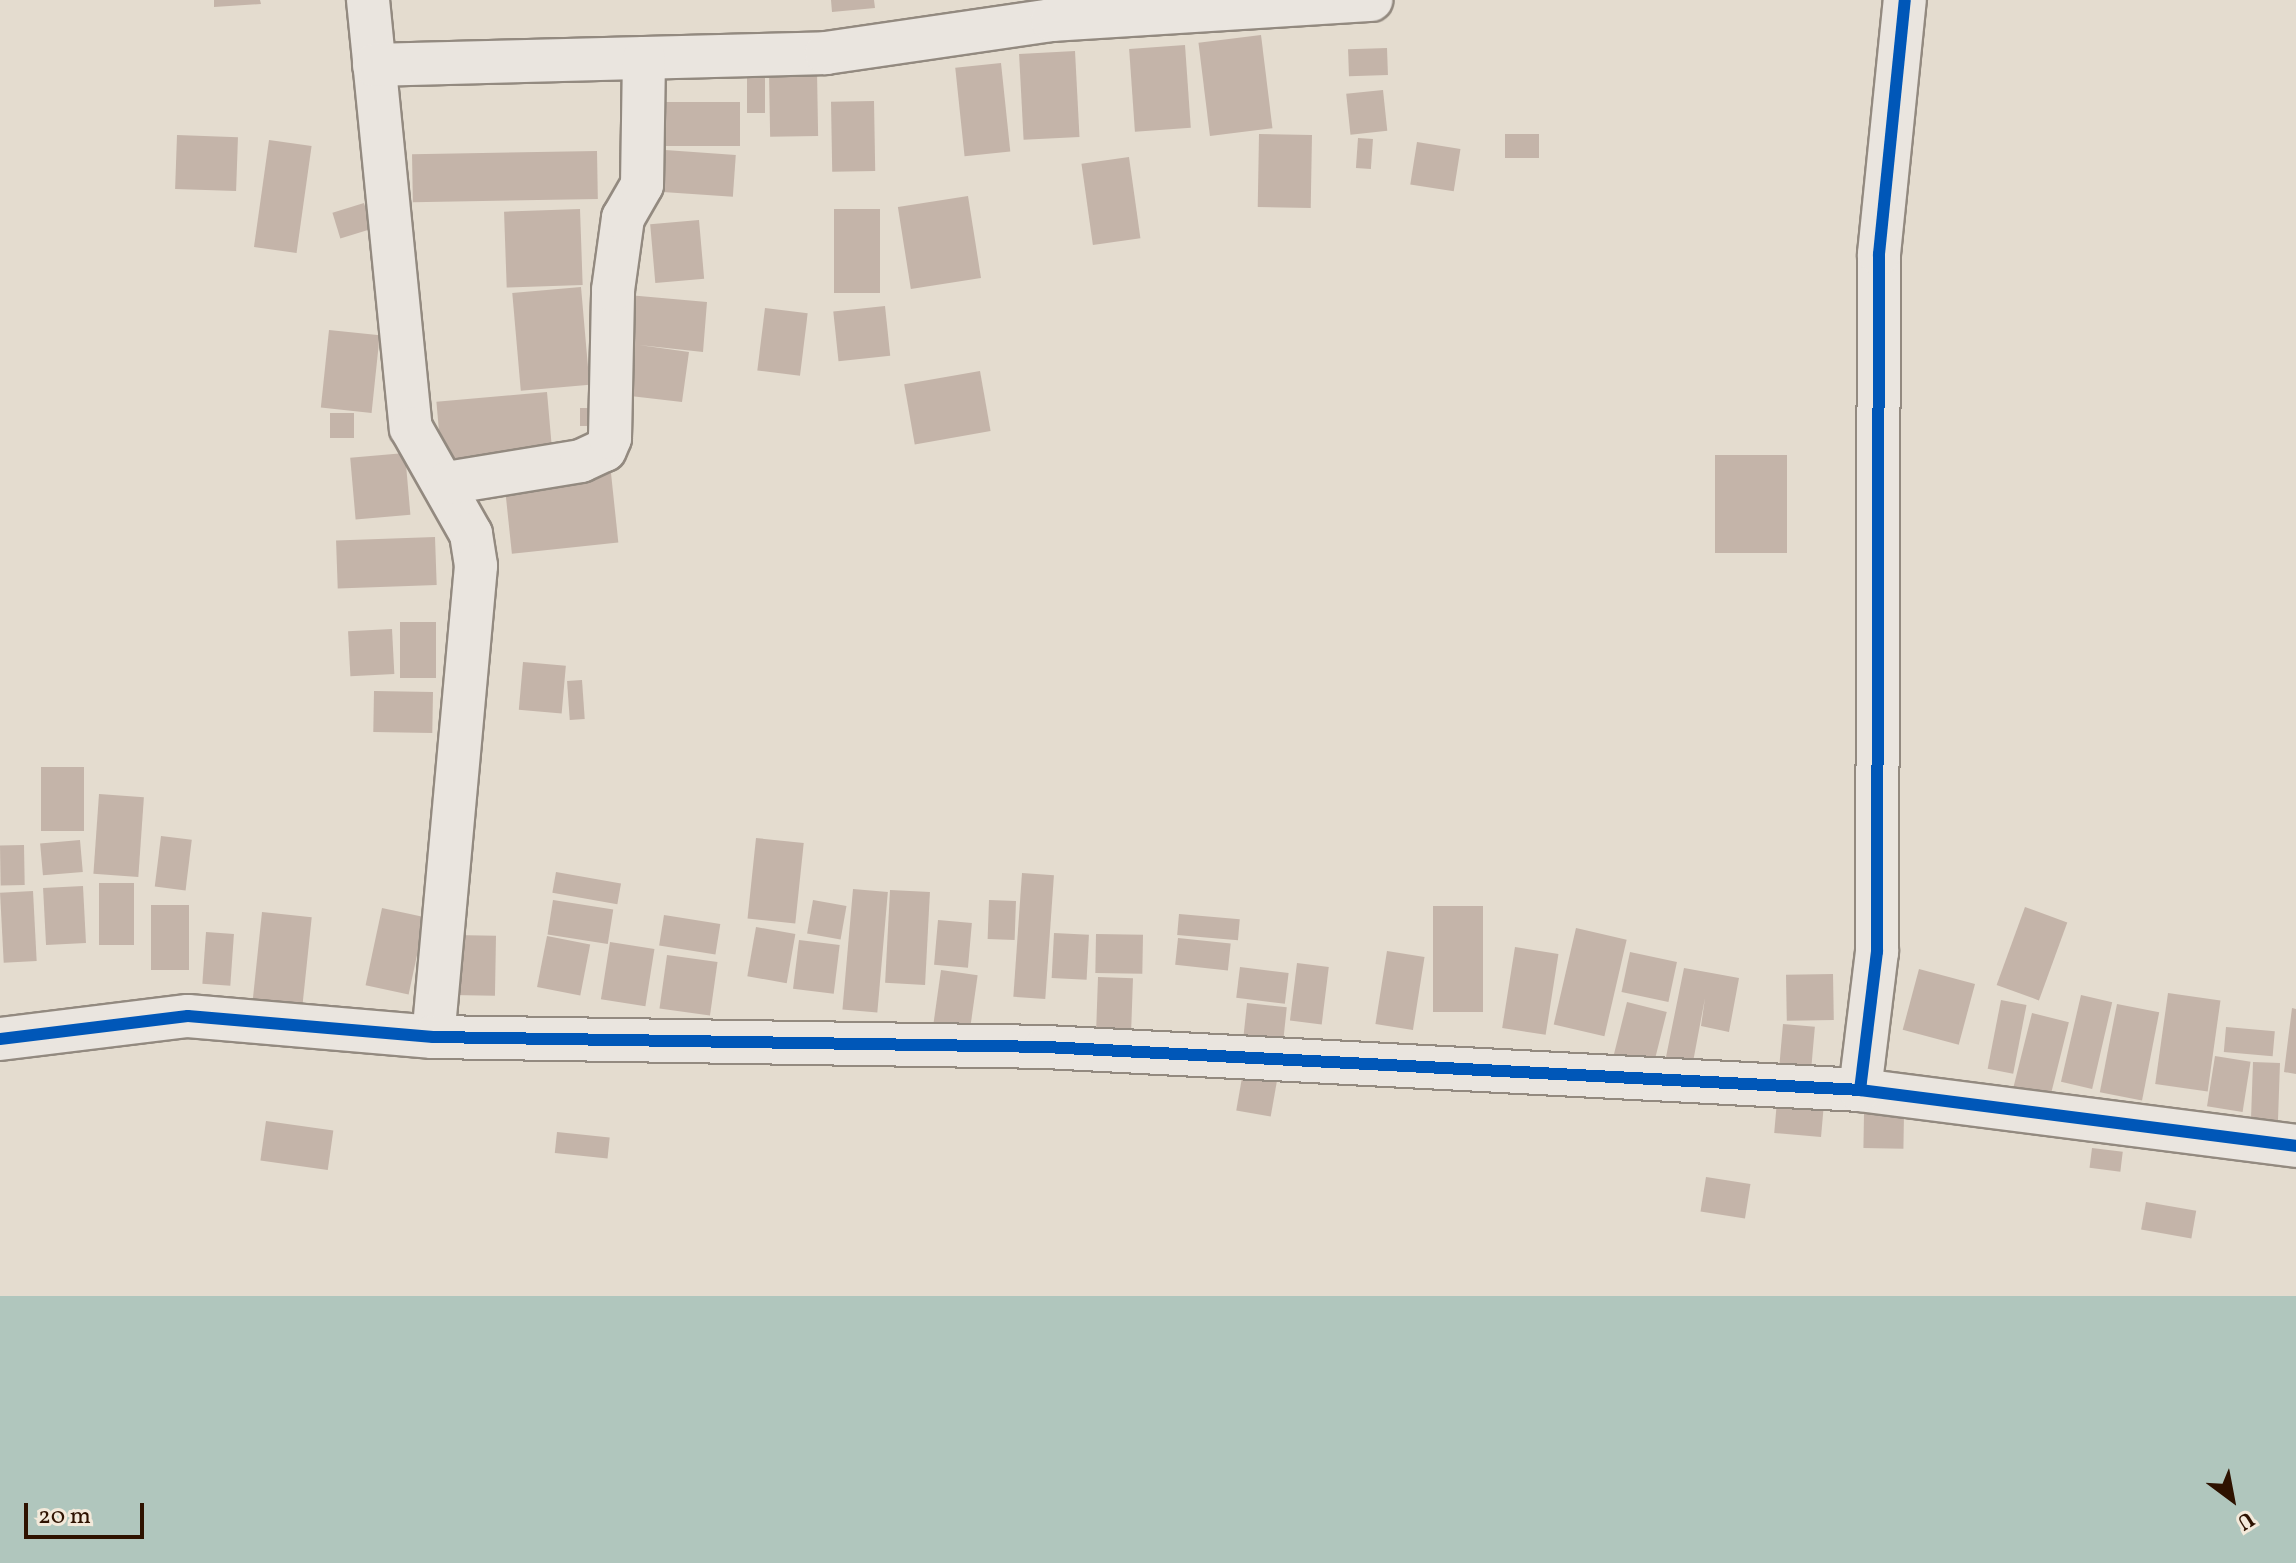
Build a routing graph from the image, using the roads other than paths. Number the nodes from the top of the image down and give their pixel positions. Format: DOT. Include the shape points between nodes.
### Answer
graph roads {
  1 [pos="368,0"];
  2 [pos="1371,0"];
  3 [pos="1905,0"];
  4 [pos="644,58"];
  5 [pos="374,65"];
  6 [pos="447,483"];
  7 [pos="433,1037"];
  8 [pos="0,1039"];
  9 [pos="1860,1090"];
  10 [pos="2296,1146"];
  1 -- 5 [label="street"];
  2 -- 4 [label="street" via="1052,20 826,53"];
  3 -- 9 [label="street" via="1879,254 1878,920"];
  4 -- 5 [label="street"];
  4 -- 6 [label="street" via="642,185 623,218 613,290 610,438 605,450 581,461"];
  5 -- 6 [label="street" via="411,428"];
  6 -- 7 [label="street" via="471,534 476,566"];
  7 -- 8 [label="street" via="188,1016"];
  7 -- 9 [label="street" via="1046,1047"];
  9 -- 10 [label="street"];
}
